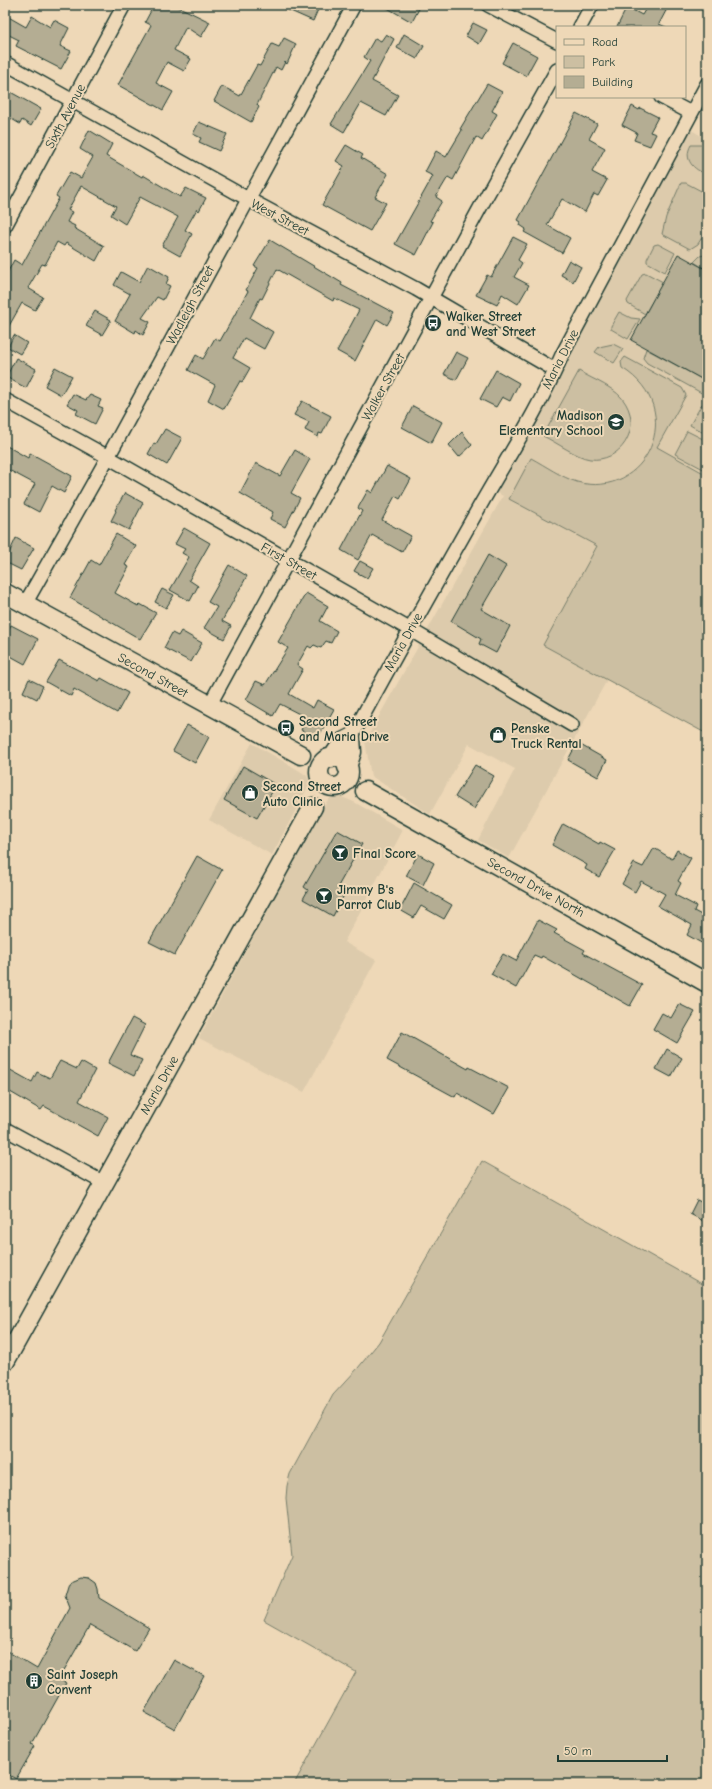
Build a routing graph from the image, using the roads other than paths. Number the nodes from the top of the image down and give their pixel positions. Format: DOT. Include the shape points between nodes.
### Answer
graph roads {
  1 [pos="124,5"];
  2 [pos="354,5"];
  3 [pos="488,5"];
  4 [pos="592,5"];
  5 [pos="581,26"];
  6 [pos="556,40"];
  7 [pos="5,63"];
  8 [pos="556,72"];
  9 [pos="707,84"];
  10 [pos="663,98"];
  11 [pos="73,101"];
  12 [pos="691,113"];
  13 [pos="248,200"];
  14 [pos="5,226"];
  15 [pos="432,298"];
  16 [pos="555,370"];
  17 [pos="5,400"];
  18 [pos="108,456"];
  19 [pos="289,562"];
  20 [pos="5,593"];
  21 [pos="25,604"];
  22 [pos="409,629"];
  23 [pos="209,706"];
  24 [pos="572,725"];
  25 [pos="351,738"];
  26 [pos="301,755"];
  27 [pos="339,763"];
  28 [pos="329,781"];
  29 [pos="365,791"];
  30 [pos="707,983"];
  31 [pos="5,1129"];
  32 [pos="104,1183"];
  33 [pos="5,1362"];
  1 -- 11 [label="street, Sixth Avenue"];
  2 -- 13 [label="street, Wadleigh Street"];
  3 -- 6 [label="street"];
  4 -- 5 [label="street"];
  7 -- 11 [label="street, West Street"];
  8 -- 15 [label="street, Walker Street"];
  9 -- 12 [label="street, Maria Drive"];
  10 -- 12 [label="street"];
  11 -- 13 [label="street, West Street"];
  11 -- 14 [label="street, Sixth Avenue"];
  12 -- 16 [label="street, Maria Drive"];
  13 -- 15 [label="street, West Street"];
  13 -- 18 [label="street, Wadleigh Street"];
  15 -- 16 [label="street, West Street"];
  15 -- 19 [label="street, Walker Street"];
  16 -- 22 [label="street, Maria Drive"];
  17 -- 18 [label="street, First Street"];
  18 -- 19 [label="street, First Street"];
  18 -- 21 [label="street, Wadleigh Street"];
  19 -- 22 [label="street, First Street"];
  19 -- 23 [label="street, Walker Street"];
  20 -- 21 [label="street, Second Street"];
  21 -- 23 [label="street, Second Street"];
  22 -- 24 [label="street, First Street"];
  22 -- 25 [label="street, Maria Drive"];
  23 -- 26 [label="street, Second Street"];
  25 -- 27 [label="street" via="352,752"];
  26 -- 27 [label="street" via="316,754"];
  26 -- 28 [label="street" via="308,765"];
  27 -- 28 [label="street" via="346,780"];
  27 -- 28 [label="street" via="321,765"];
  27 -- 29 [label="street" via="360,781"];
  28 -- 29 [label="street" via="354,792"];
  28 -- 32 [label="street, Maria Drive" via="313,797 313,807"];
  29 -- 30 [label="street, Second Drive North"];
  31 -- 32 [label="street"];
  32 -- 33 [label="street, Maria Drive"];
}
